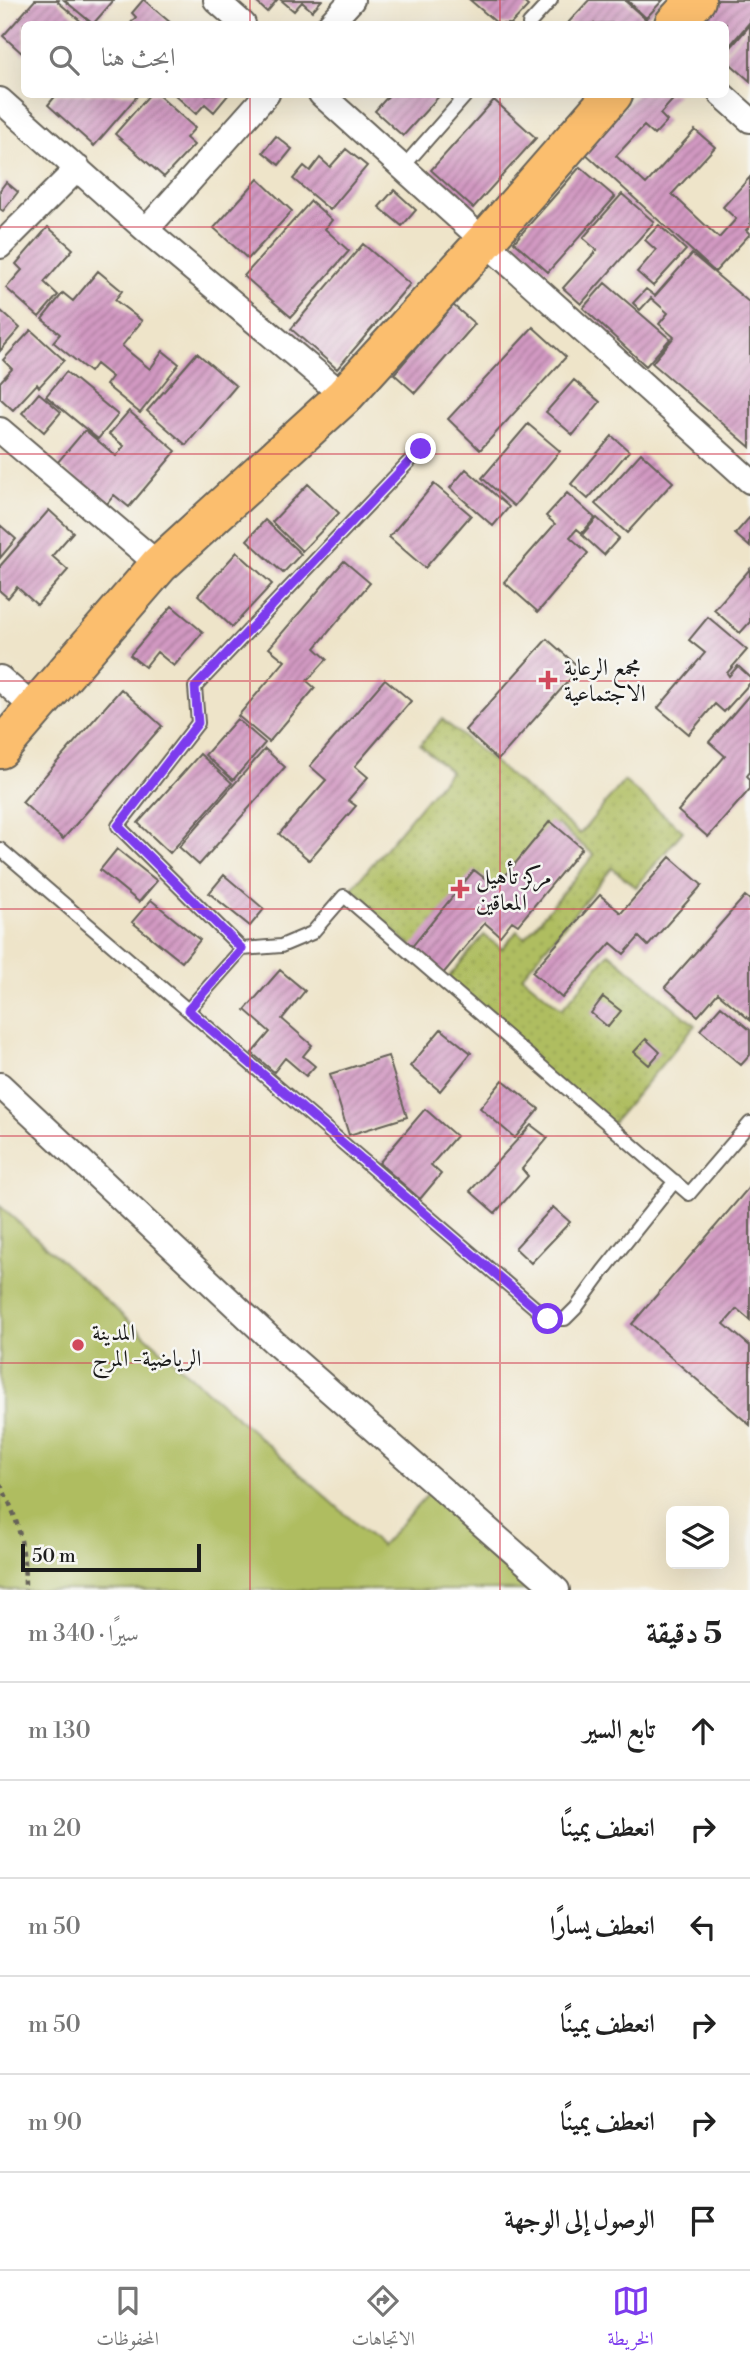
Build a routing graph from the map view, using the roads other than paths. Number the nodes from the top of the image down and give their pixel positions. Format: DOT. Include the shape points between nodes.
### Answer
graph roads {
  1 [pos="215,0"];
  2 [pos="352,0"];
  3 [pos="551,0"];
  4 [pos="696,0"];
  5 [pos="240,21"];
  6 [pos="333,21"];
  7 [pos="532,21"];
  8 [pos="677,21"];
  9 [pos="263,98"];
  10 [pos="325,98"];
  11 [pos="463,98"];
  12 [pos="610,98"];
  13 [pos="726,98"];
  14 [pos="0,100"];
  15 [pos="750,120"];
  16 [pos="78,167"];
  17 [pos="403,167"];
  18 [pos="146,230"];
  19 [pos="485,241"];
  20 [pos="0,246"];
  21 [pos="344,396"];
  22 [pos="0,430"];
  23 [pos="421,449"];
  24 [pos="750,481"];
  25 [pos="159,565"];
  26 [pos="0,678"];
  27 [pos="35,709"];
  28 [pos="0,749"];
  29 [pos="0,849"];
  30 [pos="242,949"];
  31 [pos="188,1010"];
  32 [pos="0,1085"];
  33 [pos="750,1123"];
  34 [pos="675,1181"];
  35 [pos="557,1590"];
  1 -- 5 [label="street"];
  2 -- 6 [label="street"];
  3 -- 7 [label="lane"];
  4 -- 8 [label="main road"];
  9 -- 18 [label="street"];
  10 -- 17 [label="street"];
  11 -- 17 [label="lane"];
  12 -- 19 [label="main road"];
  13 -- 15 [label="street"];
  14 -- 16 [label="street"];
  16 -- 18 [label="street"];
  16 -- 20 [label="street"];
  17 -- 19 [label="street"];
  18 -- 21 [label="street"];
  19 -- 21 [label="main road"];
  19 -- 24 [label="street"];
  21 -- 25 [label="main road"];
  22 -- 25 [label="street"];
  23 -- 30 [label="lane" via="195,687 198,723 118,826"];
  25 -- 27 [label="main road"];
  26 -- 27 [label="street"];
  27 -- 28 [label="main road"];
  29 -- 31 [label="lane"];
  30 -- 31 [label="lane"];
  30 -- 34 [label="lane" via="281,946 312,933 344,896"];
  31 -- 34 [label="lane" via="548,1319 565,1319 576,1308"];
  32 -- 35 [label="street" via="274,1342"];
  33 -- 34 [label="lane" via="689,1194"];
}
